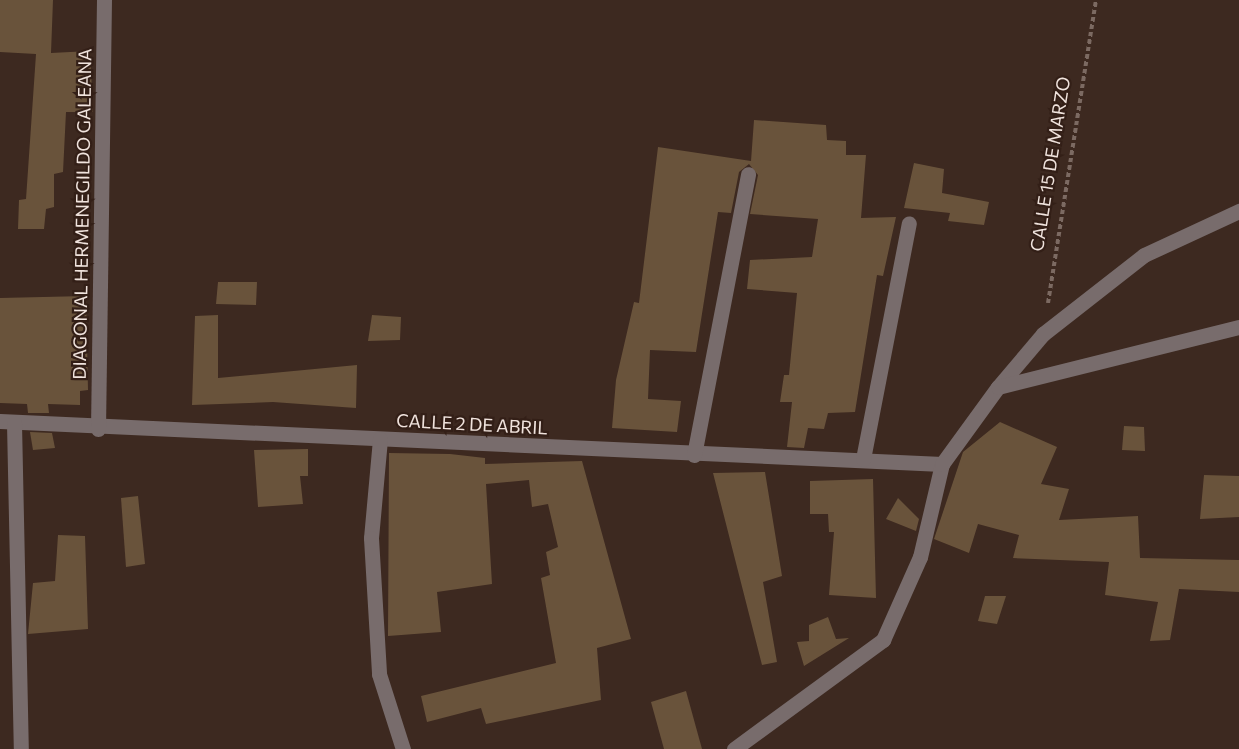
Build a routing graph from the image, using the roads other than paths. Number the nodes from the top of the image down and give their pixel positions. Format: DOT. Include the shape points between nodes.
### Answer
graph roads {
  1 [pos="104,0"];
  2 [pos="748,174"];
  3 [pos="1239,211"];
  4 [pos="909,223"];
  5 [pos="1239,327"];
  6 [pos="999,387"];
  7 [pos="7,422"];
  8 [pos="98,429"];
  9 [pos="380,439"];
  10 [pos="694,455"];
  11 [pos="863,459"];
  12 [pos="942,464"];
  13 [pos="21,749"];
  14 [pos="403,749"];
  15 [pos="734,749"];
  1 -- 8 [label="street, DIAGONAL HERMENEGILDO GALEANA"];
  2 -- 10 [label="street"];
  3 -- 6 [label="street" via="1144,255 1043,334"];
  4 -- 11 [label="street"];
  5 -- 6 [label="street"];
  6 -- 12 [label="street"];
  7 -- 8 [label="street, CALLE 2 DE ABRIL"];
  7 -- 13 [label="street"];
  8 -- 9 [label="street, CALLE 2 DE ABRIL"];
  9 -- 10 [label="street, CALLE 2 DE ABRIL"];
  9 -- 14 [label="street" via="371,538 379,674"];
  10 -- 11 [label="street, CALLE 2 DE ABRIL"];
  11 -- 12 [label="street, CALLE 2 DE ABRIL"];
  12 -- 15 [label="street" via="921,557 883,640"];
}
